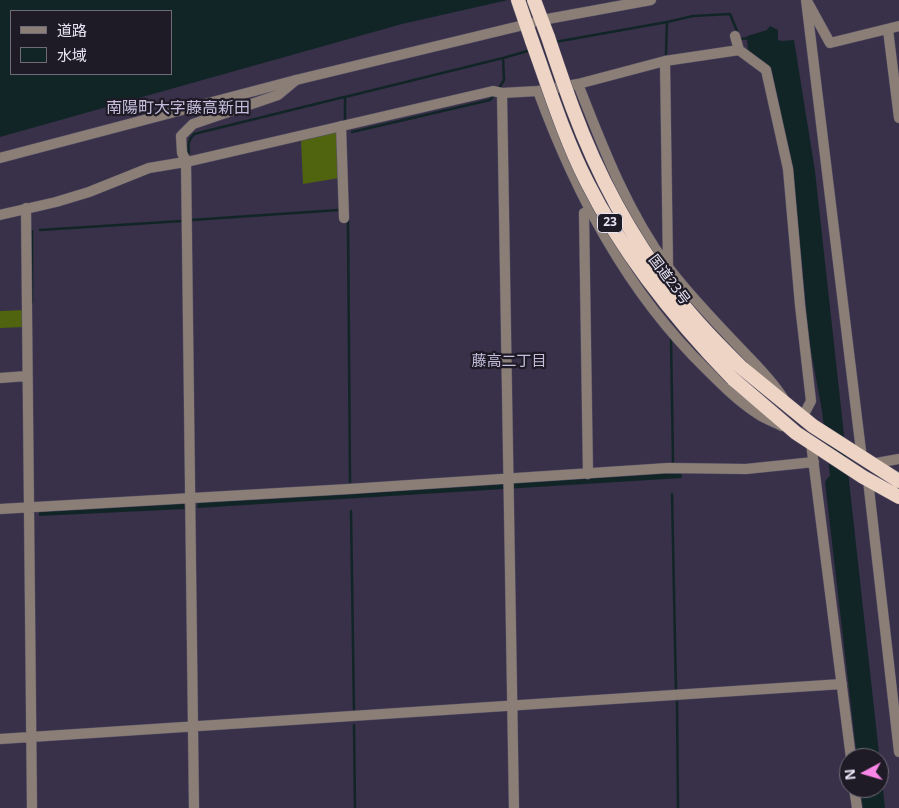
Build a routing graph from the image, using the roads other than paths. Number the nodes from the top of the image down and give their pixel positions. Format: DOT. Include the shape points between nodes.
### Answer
graph roads {
  1 [pos="518,0"];
  2 [pos="534,0"];
  3 [pos="651,0"];
  4 [pos="806,0"];
  5 [pos="540,17"];
  6 [pos="526,21"];
  7 [pos="899,26"];
  8 [pos="888,30"];
  9 [pos="735,36"];
  10 [pos="739,50"];
  11 [pos="665,61"];
  12 [pos="296,80"];
  13 [pos="578,84"];
  14 [pos="538,91"];
  15 [pos="498,92"];
  16 [pos="899,118"];
  17 [pos="341,126"];
  18 [pos="0,158"];
  19 [pos="186,161"];
  20 [pos="26,208"];
  21 [pos="590,211"];
  22 [pos="0,215"];
  23 [pos="344,218"];
  24 [pos="668,267"];
  25 [pos="737,374"];
  26 [pos="27,376"];
  27 [pos="0,378"];
  28 [pos="790,409"];
  29 [pos="808,422"];
  30 [pos="796,433"];
  31 [pos="811,443"];
  32 [pos="899,459"];
  33 [pos="866,461"];
  34 [pos="814,462"];
  35 [pos="588,474"];
  36 [pos="866,479"];
  37 [pos="899,481"];
  38 [pos="508,484"];
  39 [pos="896,496"];
  40 [pos="191,498"];
  41 [pos="29,507"];
  42 [pos="0,508"];
  43 [pos="842,684"];
  44 [pos="512,707"];
  45 [pos="193,727"];
  46 [pos="32,737"];
  47 [pos="0,739"];
  48 [pos="850,748"];
  49 [pos="899,752"];
  50 [pos="32,808"];
  51 [pos="194,808"];
  52 [pos="514,808"];
  1 -- 6 [label="highway, 国道23号 / 23"];
  2 -- 5 [label="highway, 国道23号 / 23"];
  3 -- 5 [label="street"];
  4 -- 8 [label="street" via="830,43"];
  4 -- 33 [label="street"];
  5 -- 6 [label="street"];
  5 -- 25 [label="highway, 国道23号 / 23, bridge" via="573,111 601,175 630,229 674,293"];
  6 -- 12 [label="street"];
  6 -- 25 [label="highway, 国道23号 / 23, bridge" via="570,145 586,181 614,229 639,268 695,340"];
  7 -- 8 [label="street"];
  8 -- 16 [label="street"];
  9 -- 10 [label="street"];
  10 -- 11 [label="street"];
  10 -- 29 [label="street" via="766,70 788,169 811,401"];
  11 -- 13 [label="street"];
  11 -- 24 [label="street"];
  12 -- 18 [label="street"];
  12 -- 19 [label="street" via="278,95 193,124 181,136"];
  13 -- 14 [label="street"];
  13 -- 24 [label="street" via="618,183"];
  14 -- 15 [label="street"];
  14 -- 21 [label="street"];
  15 -- 17 [label="street"];
  15 -- 38 [label="street"];
  17 -- 19 [label="street"];
  17 -- 23 [label="street"];
  19 -- 20 [label="street" via="148,168 89,192"];
  19 -- 40 [label="street"];
  20 -- 22 [label="street"];
  20 -- 26 [label="street"];
  21 -- 30 [label="street" via="632,282 682,345 758,414"];
  21 -- 35 [label="street" via="584,213"];
  24 -- 28 [label="street" via="772,380"];
  25 -- 28 [label="highway, 国道23号 / 23"];
  25 -- 30 [label="highway, 国道23号 / 23"];
  26 -- 27 [label="street"];
  26 -- 41 [label="street"];
  28 -- 29 [label="highway, 国道23号 / 23"];
  29 -- 33 [label="highway, 国道23号 / 23"];
  30 -- 31 [label="highway, 国道23号 / 23"];
  31 -- 34 [label="street"];
  31 -- 36 [label="highway, 国道23号 / 23"];
  32 -- 33 [label="street"];
  33 -- 37 [label="highway, 国道23号 / 23"];
  34 -- 35 [label="street"];
  34 -- 43 [label="street"];
  35 -- 38 [label="street"];
  36 -- 39 [label="highway, 国道23号 / 23"];
  36 -- 49 [label="street"];
  38 -- 40 [label="street"];
  38 -- 44 [label="street"];
  40 -- 41 [label="street"];
  40 -- 45 [label="street"];
  41 -- 42 [label="street"];
  41 -- 46 [label="street"];
  43 -- 44 [label="street"];
  43 -- 48 [label="street"];
  44 -- 45 [label="street"];
  44 -- 52 [label="street"];
  45 -- 46 [label="street"];
  45 -- 51 [label="street"];
  46 -- 47 [label="street"];
  46 -- 50 [label="street"];
}
